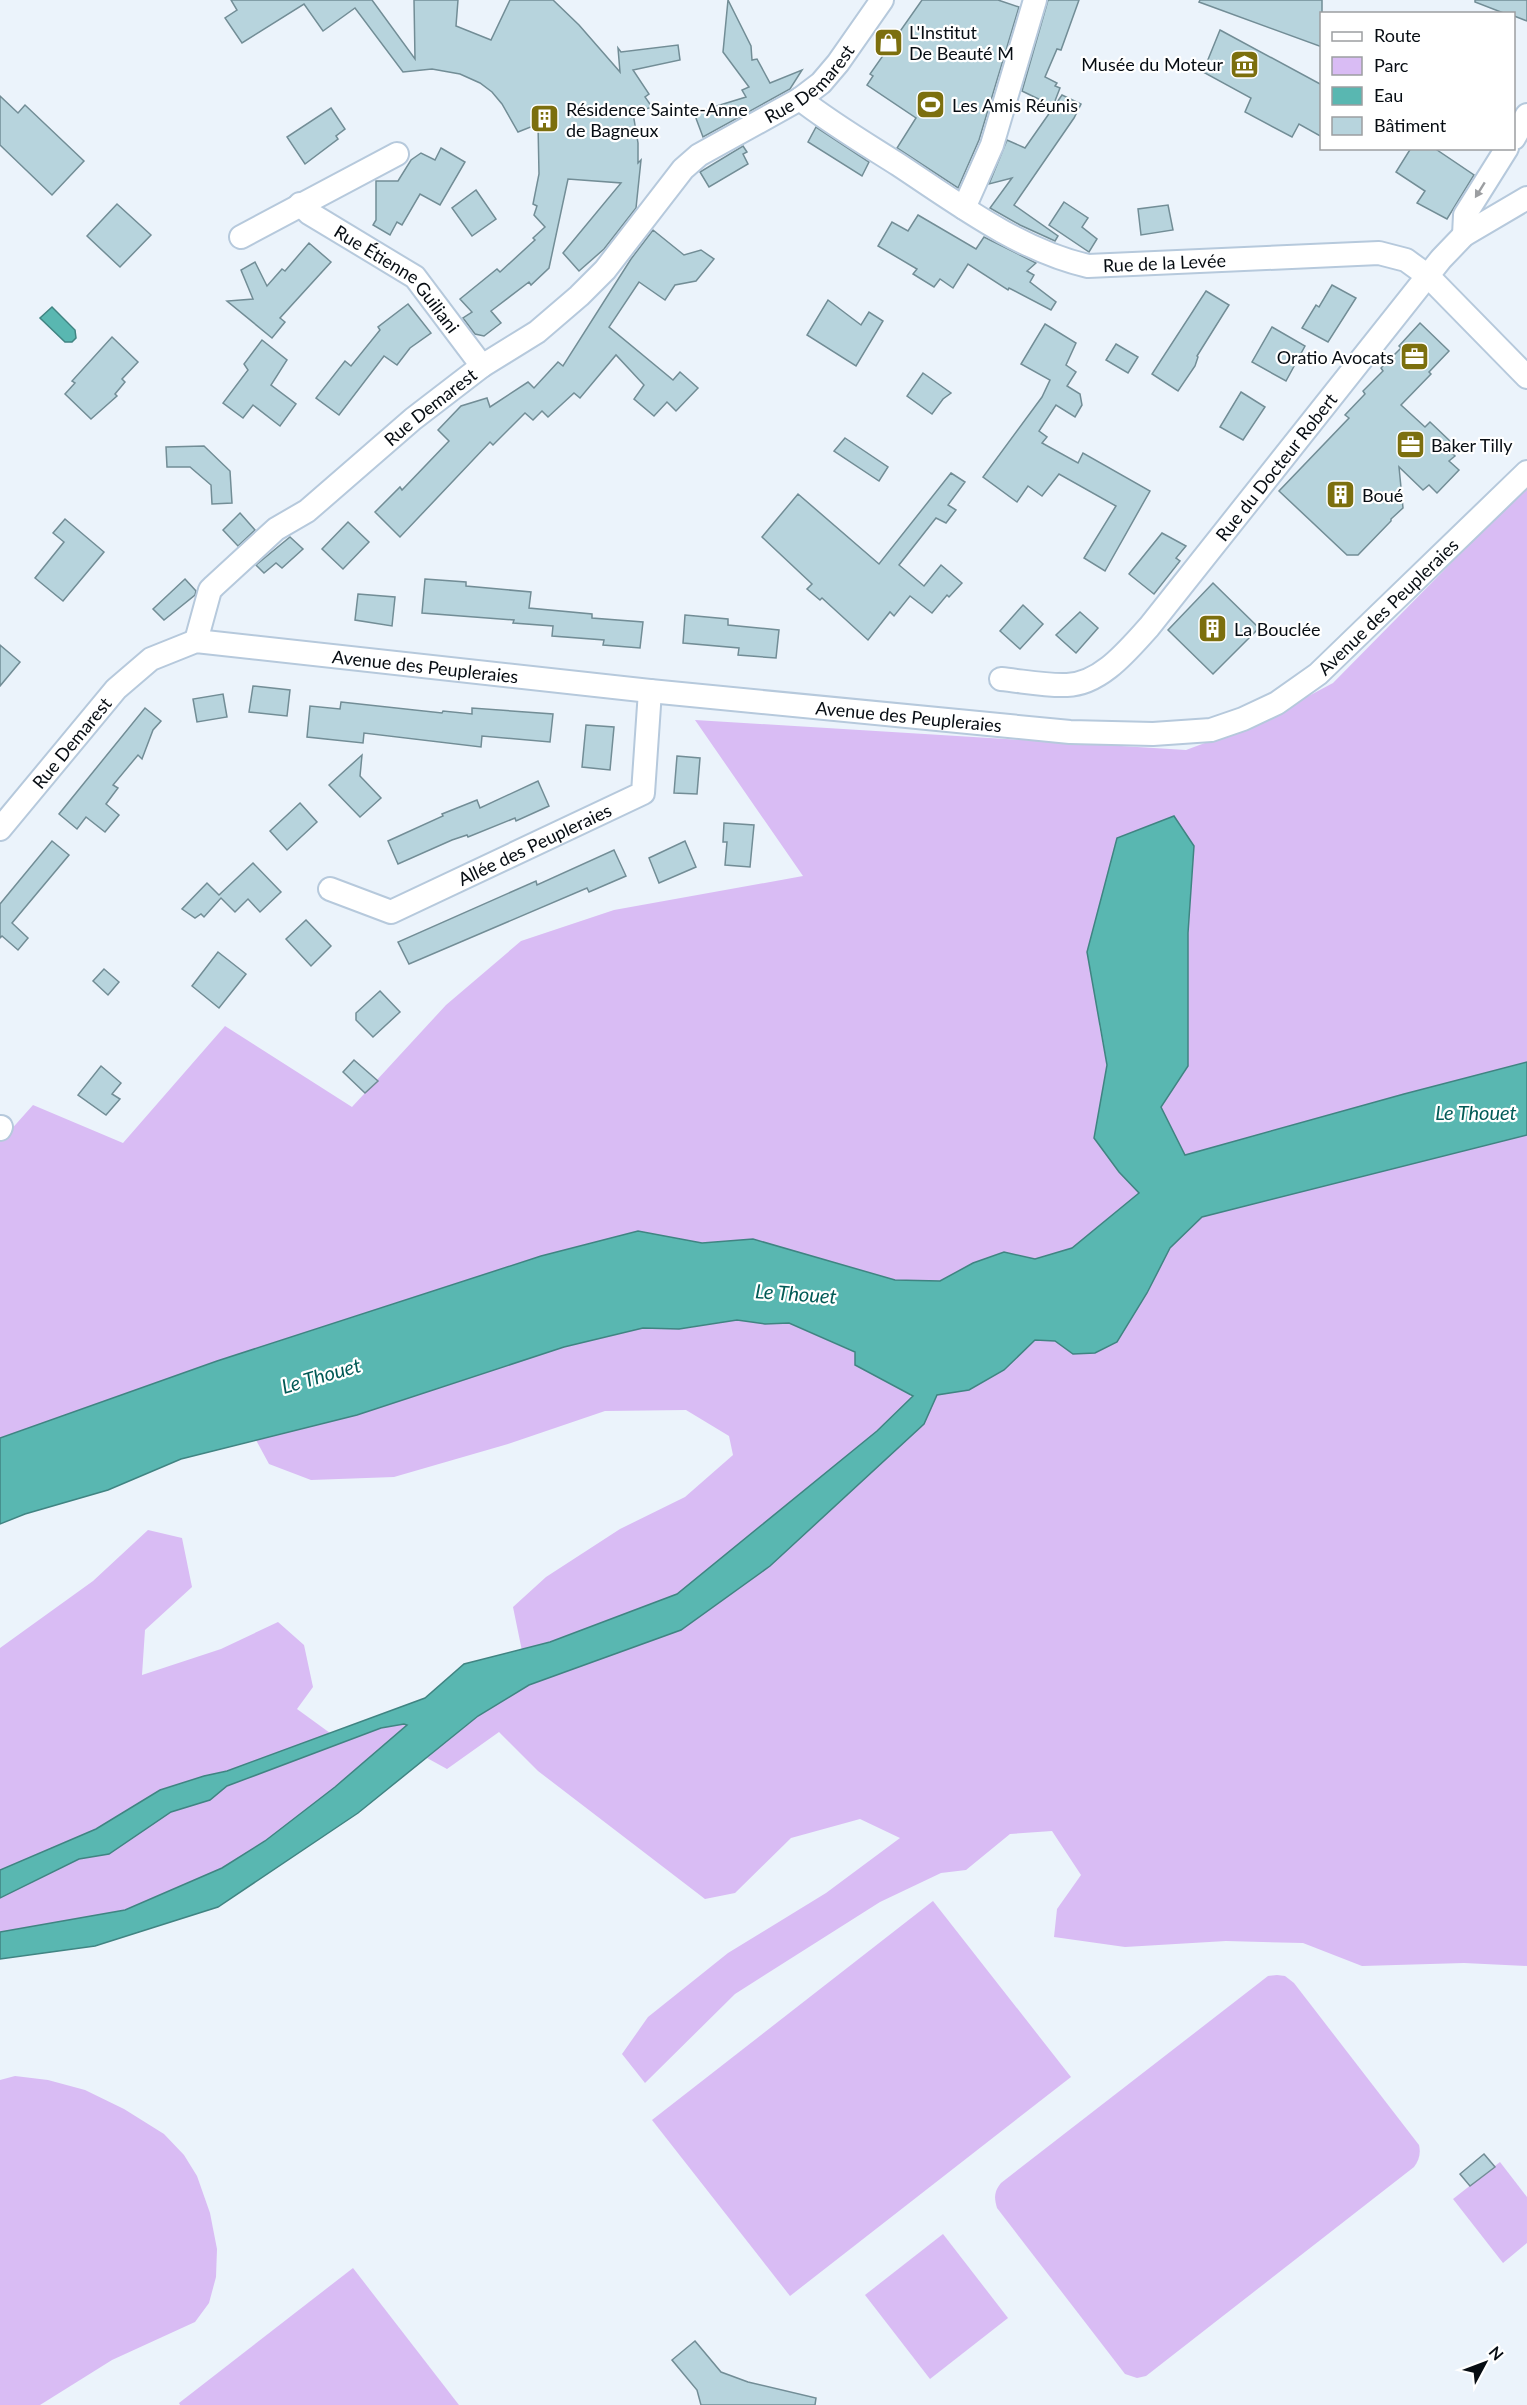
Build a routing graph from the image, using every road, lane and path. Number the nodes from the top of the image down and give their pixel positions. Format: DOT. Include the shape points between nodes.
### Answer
graph roads {
  1 [pos="882,0"];
  2 [pos="1035,0"];
  3 [pos="800,99"];
  4 [pos="1527,115"];
  5 [pos="1515,136"];
  6 [pos="1506,150"];
  7 [pos="397,154"];
  8 [pos="1527,198"];
  9 [pos="300,204"];
  10 [pos="964,208"];
  11 [pos="1464,236"];
  12 [pos="241,237"];
  13 [pos="1428,276"];
  14 [pos="482,366"];
  15 [pos="1527,377"];
  16 [pos="1527,472"];
  17 [pos="196,641"];
  18 [pos="1001,679"];
  19 [pos="650,691"];
  20 [pos="0,829"];
  21 [pos="330,889"];
  1 -- 3 [label="street, Rue Demarest" via="838,63"];
  2 -- 10 [label="street" via="992,145"];
  3 -- 10 [label="street, Rue de la Levée"];
  3 -- 14 [label="street, Rue Demarest" via="699,155 683,169 605,270 579,296 537,332"];
  4 -- 5 [label="street"];
  6 -- 11 [label="street, one-way" via="1465,215"];
  7 -- 9 [label="street"];
  8 -- 11 [label="street, Rue du Docteur Robert"];
  9 -- 12 [label="street"];
  9 -- 14 [label="street, Rue Étienne Guiliani" via="415,277"];
  10 -- 13 [label="street, Rue de la Levée" via="1040,252 1088,266 1379,253 1406,260"];
  11 -- 13 [label="street, Rue du Docteur Robert"];
  13 -- 15 [label="street, Rue de la Levée"];
  13 -- 18 [label="street, Rue du Docteur Robert" via="1149,627 1122,655 1090,680 1068,685"];
  14 -- 17 [label="street, Rue Demarest" via="413,419 307,511 276,529 210,590"];
  16 -- 19 [label="street, Avenue des Peupleraies" via="1318,674 1277,704 1211,730 1153,734 1070,732"];
  17 -- 19 [label="street, Avenue des Peupleraies"];
  17 -- 20 [label="street, Rue Demarest" via="151,659 116,689"];
  19 -- 21 [label="street, Allée des Peupleraies" via="643,794 391,912"];
}
